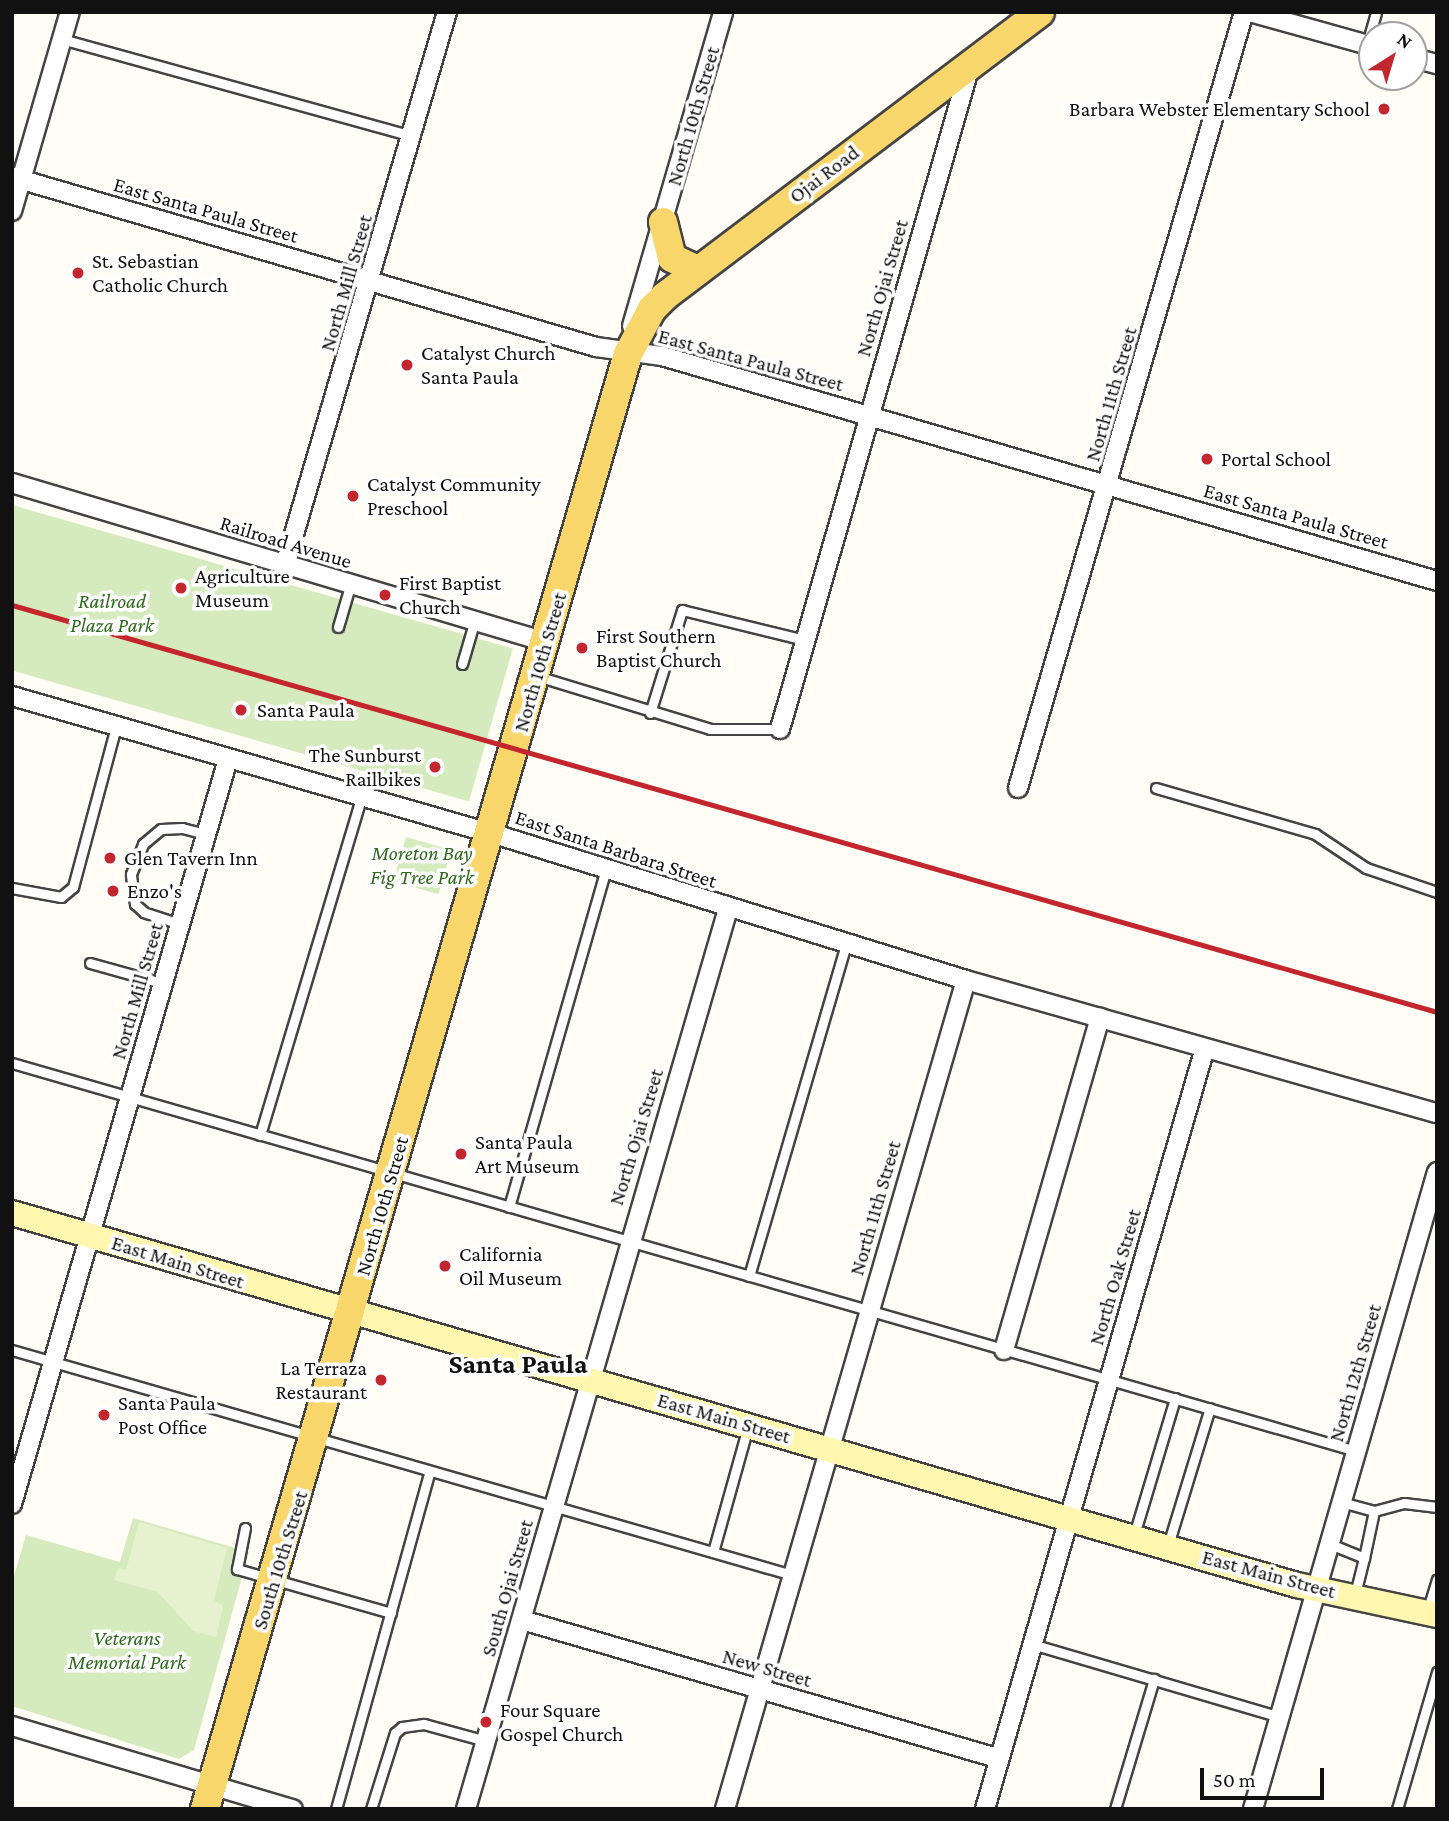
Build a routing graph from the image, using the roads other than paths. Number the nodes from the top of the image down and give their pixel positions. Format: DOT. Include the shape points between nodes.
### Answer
graph roads {
  1 [pos="69,12"];
  2 [pos="447,12"];
  3 [pos="723,12"];
  4 [pos="1040,12"];
  5 [pos="1244,12"];
  6 [pos="1250,12"];
  7 [pos="62,39"];
  8 [pos="1358,42"];
  9 [pos="971,62"];
  10 [pos="412,136"];
  11 [pos="17,179"];
  12 [pos="12,211"];
  13 [pos="663,222"];
  14 [pos="698,270"];
  15 [pos="370,281"];
  16 [pos="628,354"];
  17 [pos="869,416"];
  18 [pos="12,484"];
  19 [pos="1109,485"];
  20 [pos="285,565"];
  21 [pos="1437,581"];
  22 [pos="350,586"];
  23 [pos="474,622"];
  24 [pos="338,628"];
  25 [pos="805,640"];
  26 [pos="546,642"];
  27 [pos="462,664"];
  28 [pos="535,676"];
  29 [pos="12,696"];
  30 [pos="650,713"];
  31 [pos="116,726"];
  32 [pos="780,729"];
  33 [pos="228,759"];
  34 [pos="1018,788"];
  35 [pos="1156,788"];
  36 [pos="362,796"];
  37 [pos="491,833"];
  38 [pos="206,834"];
  39 [pos="606,869"];
  40 [pos="12,888"];
  41 [pos="1437,892"];
  42 [pos="728,909"];
  43 [pos="180,924"];
  44 [pos="846,945"];
  45 [pos="90,963"];
  46 [pos="966,980"];
  47 [pos="162,983"];
  48 [pos="1100,1018"];
  49 [pos="1205,1048"];
  50 [pos="12,1063"];
  51 [pos="131,1097"];
  52 [pos="1437,1113"];
  53 [pos="260,1135"];
  54 [pos="392,1171"];
  55 [pos="1437,1172"];
  56 [pos="509,1207"];
  57 [pos="12,1213"];
  58 [pos="90,1236"];
  59 [pos="628,1241"];
  60 [pos="749,1276"];
  61 [pos="353,1310"];
  62 [pos="869,1311"];
  63 [pos="12,1350"];
  64 [pos="1004,1350"];
  65 [pos="54,1362"];
  66 [pos="591,1379"];
  67 [pos="1108,1380"];
  68 [pos="1175,1398"];
  69 [pos="1210,1408"];
  70 [pos="749,1425"];
  71 [pos="315,1439"];
  72 [pos="829,1449"];
  73 [pos="1356,1451"];
  74 [pos="430,1471"];
  75 [pos="13,1501"];
  76 [pos="1340,1502"];
  77 [pos="555,1506"];
  78 [pos="1437,1507"];
  79 [pos="1374,1511"];
  80 [pos="1069,1518"];
  81 [pos="245,1528"];
  82 [pos="1133,1537"];
  83 [pos="1330,1544"];
  84 [pos="1168,1547"];
  85 [pos="713,1552"];
  86 [pos="1364,1558"];
  87 [pos="792,1575"];
  88 [pos="275,1579"];
  89 [pos="1437,1580"];
  90 [pos="1317,1588"];
  91 [pos="1355,1596"];
  92 [pos="391,1613"];
  93 [pos="1432,1614"];
  94 [pos="522,1619"];
  95 [pos="1032,1644"];
  96 [pos="1437,1672"];
  97 [pos="1154,1679"];
  98 [pos="759,1689"];
  99 [pos="1280,1717"];
  100 [pos="12,1726"];
  101 [pos="486,1741"];
  102 [pos="999,1759"];
  103 [pos="208,1797"];
  104 [pos="293,1809"];
  105 [pos="336,1809"];
  106 [pos="371,1809"];
  107 [pos="466,1809"];
  108 [pos="724,1809"];
  109 [pos="985,1809"];
  110 [pos="1115,1809"];
  111 [pos="1253,1809"];
  112 [pos="1397,1809"];
  1 -- 7 [label="street"];
  2 -- 10 [label="street, North Mill Street"];
  3 -- 13 [label="street, North 10th Street"];
  4 -- 9 [label="main road, Ojai Road"];
  5 -- 19 [label="street, North 11th Street"];
  6 -- 8 [label="street"];
  7 -- 10 [label="lane"];
  7 -- 11 [label="street"];
  9 -- 14 [label="main road, Ojai Road"];
  9 -- 17 [label="street, North Ojai Street"];
  10 -- 15 [label="street, North Mill Street"];
  11 -- 12 [label="street"];
  11 -- 15 [label="street, East Santa Paula Street"];
  13 -- 14 [label="main road" via="672,258"];
  13 -- 16 [label="street, North 10th Street"];
  14 -- 16 [label="main road, Ojai Road" via="652,309"];
  15 -- 16 [label="street, East Santa Paula Street"];
  15 -- 20 [label="street, North Mill Street"];
  16 -- 17 [label="street, East Santa Paula Street" via="662,356"];
  16 -- 26 [label="main road, North 10th Street"];
  17 -- 19 [label="street, East Santa Paula Street"];
  17 -- 25 [label="street, North Ojai Street"];
  18 -- 20 [label="street, Railroad Avenue"];
  19 -- 21 [label="street, East Santa Paula Street"];
  19 -- 34 [label="street, North 11th Street"];
  20 -- 22 [label="street, Railroad Avenue"];
  22 -- 23 [label="street, Railroad Avenue"];
  22 -- 24 [label="lane"];
  23 -- 26 [label="street, Railroad Avenue"];
  23 -- 27 [label="lane"];
  25 -- 30 [label="lane" via="682,610"];
  25 -- 32 [label="street, North Ojai Street"];
  26 -- 28 [label="main road, North 10th Street"];
  28 -- 30 [label="lane"];
  28 -- 37 [label="main road, North 10th Street"];
  29 -- 31 [label="street, East Santa Barbara Street"];
  30 -- 32 [label="lane" via="710,729"];
  31 -- 33 [label="street, East Santa Barbara Street"];
  31 -- 40 [label="lane" via="73,887 61,897"];
  33 -- 36 [label="street, East Santa Barbara Street"];
  33 -- 38 [label="street, North Mill Street"];
  35 -- 41 [label="lane" via="1315,834 1366,868"];
  36 -- 37 [label="street, East Santa Barbara Street"];
  36 -- 53 [label="lane"];
  37 -- 39 [label="street, East Santa Barbara Street"];
  37 -- 54 [label="main road, North 10th Street"];
  38 -- 43 [label="street, North Mill Street"];
  38 -- 43 [label="lane" via="182,828 161,830 143,844 131,874 135,904 144,912"];
  39 -- 42 [label="street, East Santa Barbara Street"];
  39 -- 56 [label="lane"];
  42 -- 44 [label="street, East Santa Barbara Street"];
  42 -- 59 [label="street, North Ojai Street"];
  43 -- 47 [label="street, North Mill Street"];
  44 -- 46 [label="street, East Santa Barbara Street"];
  44 -- 60 [label="lane"];
  45 -- 47 [label="lane"];
  46 -- 48 [label="street, East Santa Barbara Street"];
  46 -- 62 [label="street, North 11th Street"];
  47 -- 51 [label="street, North Mill Street"];
  48 -- 49 [label="street, East Santa Barbara Street"];
  48 -- 64 [label="street"];
  49 -- 52 [label="street, East Santa Barbara Street"];
  49 -- 67 [label="street, North Oak Street"];
  50 -- 51 [label="lane"];
  51 -- 53 [label="lane"];
  51 -- 58 [label="street, North Mill Street"];
  53 -- 54 [label="lane"];
  54 -- 56 [label="lane"];
  54 -- 61 [label="main road, North 10th Street"];
  55 -- 73 [label="street, North 12th Street"];
  56 -- 59 [label="lane"];
  57 -- 58 [label="street, East Main Street"];
  58 -- 61 [label="street, East Main Street"];
  58 -- 65 [label="street, North Mill Street"];
  59 -- 60 [label="lane"];
  59 -- 66 [label="street, North Ojai Street"];
  60 -- 62 [label="lane"];
  61 -- 66 [label="street, East Main Street"];
  61 -- 71 [label="main road, South 10th Street"];
  62 -- 64 [label="lane"];
  62 -- 72 [label="street, North 11th Street"];
  63 -- 65 [label="lane"];
  64 -- 67 [label="lane"];
  65 -- 71 [label="lane"];
  65 -- 75 [label="street, North Mill Street"];
  66 -- 70 [label="street, East Main Street"];
  66 -- 77 [label="street, South Ojai Street"];
  67 -- 68 [label="lane"];
  67 -- 80 [label="street, North Oak Street"];
  68 -- 69 [label="lane"];
  68 -- 82 [label="lane"];
  69 -- 73 [label="lane"];
  69 -- 84 [label="lane"];
  70 -- 72 [label="street, East Main Street"];
  70 -- 85 [label="lane"];
  71 -- 74 [label="lane"];
  71 -- 88 [label="main road, South 10th Street"];
  72 -- 80 [label="street, East Main Street"];
  72 -- 87 [label="street, North 11th Street"];
  73 -- 76 [label="street, North 12th Street"];
  74 -- 77 [label="lane"];
  74 -- 92 [label="lane"];
  76 -- 79 [label="lane"];
  76 -- 83 [label="street, North 12th Street"];
  77 -- 85 [label="lane"];
  77 -- 94 [label="street, South Ojai Street"];
  78 -- 79 [label="lane" via="1404,1503"];
  79 -- 86 [label="lane"];
  80 -- 82 [label="street, East Main Street"];
  80 -- 95 [label="street, North Oak Street"];
  81 -- 88 [label="lane" via="235,1567"];
  82 -- 84 [label="street, East Main Street"];
  83 -- 86 [label="lane"];
  83 -- 90 [label="street, North 12th Street"];
  84 -- 90 [label="street, East Main Street"];
  85 -- 87 [label="lane"];
  86 -- 91 [label="lane"];
  87 -- 98 [label="street, North 11th Street"];
  88 -- 92 [label="lane"];
  88 -- 103 [label="main road, South 10th Street"];
  89 -- 93 [label="lane"];
  90 -- 91 [label="street, East Main Street"];
  90 -- 99 [label="street, North 12th Street"];
  91 -- 93 [label="street, East Main Street"];
  92 -- 105 [label="lane"];
  94 -- 98 [label="street, New Street"];
  94 -- 101 [label="street, South Ojai Street"];
  95 -- 97 [label="lane"];
  95 -- 102 [label="street, North Oak Street"];
  96 -- 112 [label="lane"];
  97 -- 99 [label="lane"];
  97 -- 110 [label="lane"];
  98 -- 102 [label="street, New Street"];
  98 -- 108 [label="street, North 11th Street"];
  99 -- 111 [label="street, North 12th Street"];
  100 -- 103 [label="street"];
  101 -- 106 [label="lane" via="424,1724 401,1727 395,1733"];
  101 -- 107 [label="street, South Ojai Street"];
  102 -- 109 [label="street, North Oak Street"];
  103 -- 104 [label="street"];
}
